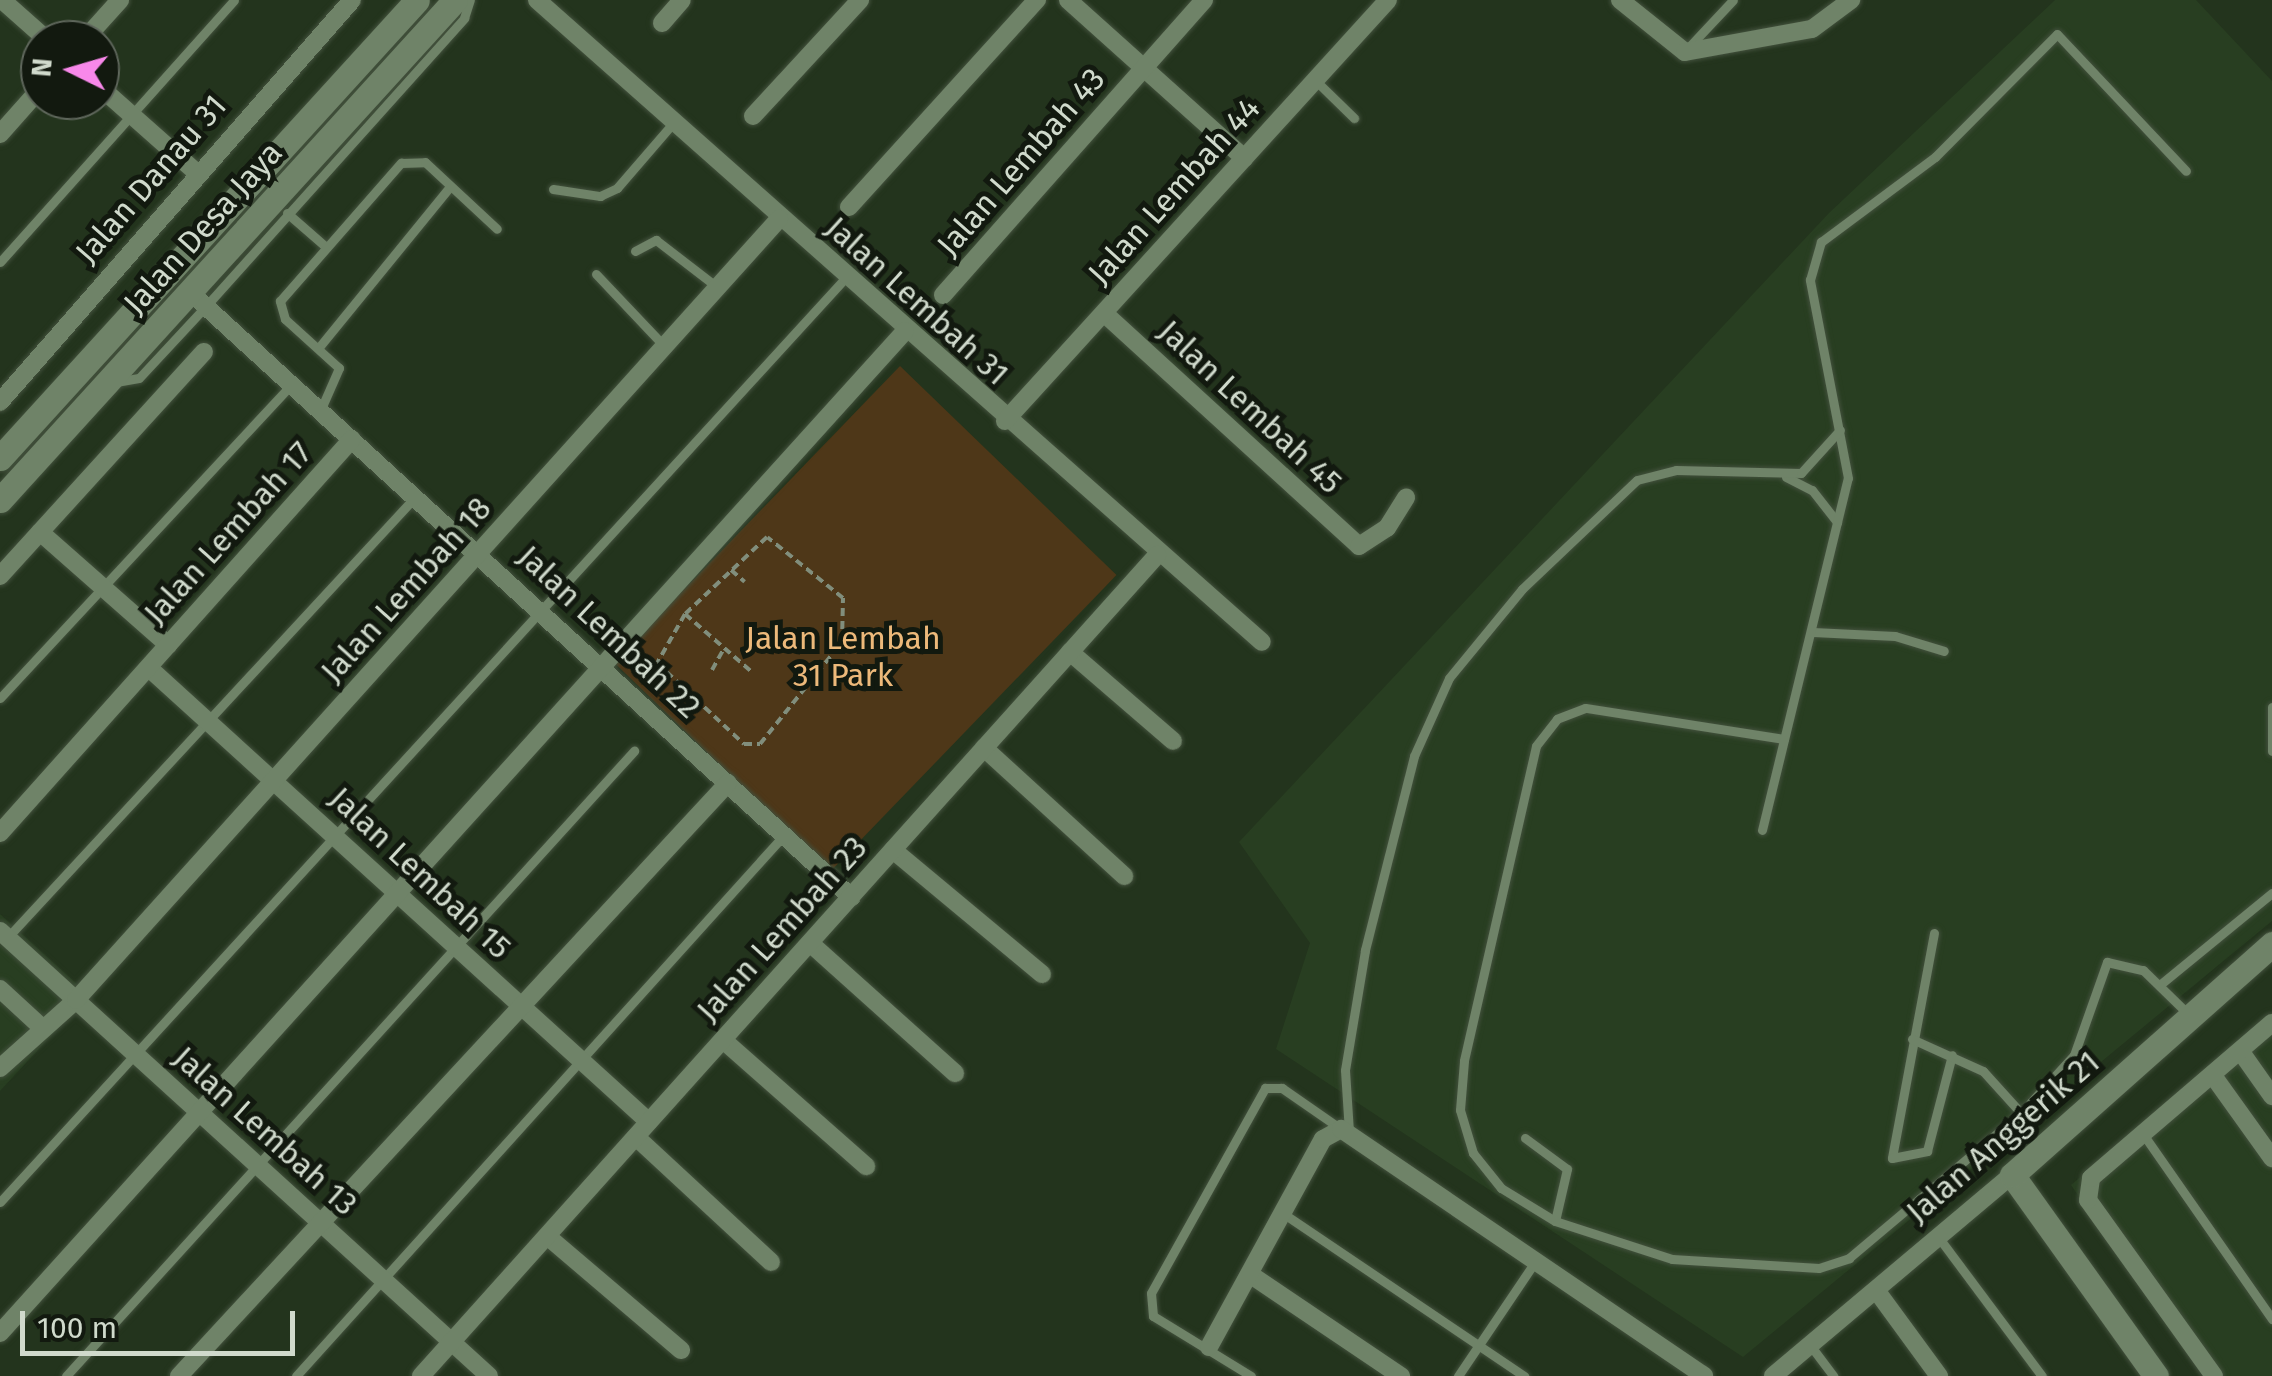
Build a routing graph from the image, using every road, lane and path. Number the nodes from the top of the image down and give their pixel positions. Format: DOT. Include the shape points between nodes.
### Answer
graph roads {
  1 [pos="120,0"];
  2 [pos="234,0"];
  3 [pos="352,0"];
  4 [pos="417,0"];
  5 [pos="456,0"];
  6 [pos="470,0"];
  7 [pos="537,0"];
  8 [pos="682,0"];
  9 [pos="860,0"];
  10 [pos="1037,0"];
  11 [pos="1068,0"];
  12 [pos="1204,0"];
  13 [pos="1388,0"];
  14 [pos="1620,0"];
  15 [pos="1733,0"];
  16 [pos="1852,0"];
  17 [pos="3,2"];
  18 [pos="24,20"];
  19 [pos="102,20"];
  20 [pos="662,23"];
  21 [pos="1685,52"];
  22 [pos="1143,68"];
  23 [pos="1314,78"];
  24 [pos="120,105"];
  25 [pos="20,112"];
  26 [pos="128,112"];
  27 [pos="753,116"];
  28 [pos="1354,118"];
  29 [pos="676,120"];
  30 [pos="0,134"];
  31 [pos="1244,158"];
  32 [pos="195,171"];
  33 [pos="2186,171"];
  34 [pos="449,188"];
  35 [pos="553,189"];
  36 [pos="849,207"];
  37 [pos="287,214"];
  38 [pos="779,219"];
  39 [pos="496,229"];
  40 [pos="325,246"];
  41 [pos="814,249"];
  42 [pos="635,250"];
  43 [pos="0,262"];
  44 [pos="596,274"];
  45 [pos="846,277"];
  46 [pos="717,287"];
  47 [pos="943,295"];
  48 [pos="198,299"];
  49 [pos="1105,314"];
  50 [pos="906,331"];
  51 [pos="320,346"];
  52 [pos="664,346"];
  53 [pos="204,352"];
  54 [pos="292,384"];
  55 [pos="0,402"];
  56 [pos="321,410"];
  57 [pos="1005,421"];
  58 [pos="1840,430"];
  59 [pos="352,439"];
  60 [pos="0,458"];
  61 [pos="1786,477"];
  62 [pos="416,496"];
  63 [pos="1406,497"];
  64 [pos="0,500"];
  65 [pos="1838,522"];
  66 [pos="40,532"];
  67 [pos="481,554"];
  68 [pos="1156,555"];
  69 [pos="731,570"];
  70 [pos="0,576"];
  71 [pos="745,582"];
  72 [pos="104,588"];
  73 [pos="544,610"];
  74 [pos="685,614"];
  75 [pos="1813,632"];
  76 [pos="1262,642"];
  77 [pos="168,645"];
  78 [pos="724,648"];
  79 [pos="1944,651"];
  80 [pos="1070,652"];
  81 [pos="602,663"];
  82 [pos="149,668"];
  83 [pos="712,670"];
  84 [pos="752,673"];
  85 [pos="0,698"];
  86 [pos="2272,707"];
  87 [pos="211,722"];
  88 [pos="1784,739"];
  89 [pos="1173,742"];
  90 [pos="984,748"];
  91 [pos="634,751"];
  92 [pos="2272,751"];
  93 [pos="274,779"];
  94 [pos="728,783"];
  95 [pos="1762,830"];
  96 [pos="0,833"];
  97 [pos="333,835"];
  98 [pos="784,835"];
  99 [pos="893,850"];
  100 [pos="1124,876"];
  101 [pos="2272,893"];
  102 [pos="394,894"];
  103 [pos="851,898"];
  104 [pos="4,934"];
  105 [pos="1934,934"];
  106 [pos="810,943"];
  107 [pos="2272,944"];
  108 [pos="456,948"];
  109 [pos="1042,974"];
  110 [pos="2162,983"];
  111 [pos="0,989"];
  112 [pos="76,1000"];
  113 [pos="519,1006"];
  114 [pos="2189,1015"];
  115 [pos="2272,1023"];
  116 [pos="39,1024"];
  117 [pos="1912,1039"];
  118 [pos="723,1040"];
  119 [pos="2240,1052"];
  120 [pos="136,1054"];
  121 [pos="1952,1054"];
  122 [pos="578,1058"];
  123 [pos="0,1068"];
  124 [pos="954,1073"];
  125 [pos="2214,1076"];
  126 [pos="2272,1096"];
  127 [pos="2021,1113"];
  128 [pos="202,1114"];
  129 [pos="649,1122"];
  130 [pos="1345,1130"];
  131 [pos="2143,1134"];
  132 [pos="636,1138"];
  133 [pos="1525,1138"];
  134 [pos="2272,1158"];
  135 [pos="255,1163"];
  136 [pos="866,1166"];
  137 [pos="2012,1176"];
  138 [pos="0,1202"];
  139 [pos="1284,1214"];
  140 [pos="318,1220"];
  141 [pos="1554,1221"];
  142 [pos="548,1236"];
  143 [pos="1939,1237"];
  144 [pos="1536,1260"];
  145 [pos="771,1262"];
  146 [pos="1250,1275"];
  147 [pos="384,1281"];
  148 [pos="1876,1290"];
  149 [pos="2272,1319"];
  150 [pos="0,1332"];
  151 [pos="452,1342"];
  152 [pos="1810,1345"];
  153 [pos="1209,1347"];
  154 [pos="1477,1347"];
  155 [pos="682,1350"];
  156 [pos="66,1376"];
  157 [pos="179,1376"];
  158 [pos="296,1376"];
  159 [pos="421,1376"];
  160 [pos="488,1376"];
  161 [pos="1252,1376"];
  162 [pos="1401,1376"];
  163 [pos="1458,1376"];
  164 [pos="1524,1376"];
  165 [pos="1704,1376"];
  166 [pos="1773,1376"];
  167 [pos="1832,1376"];
  168 [pos="1939,1376"];
  169 [pos="2042,1376"];
  170 [pos="2156,1376"];
  171 [pos="2214,1376"];
  1 -- 19 [label="street"];
  2 -- 26 [label="lane"];
  3 -- 32 [label="street, Jalan Danau 31"];
  4 -- 60 [label="main road, Jalan Desa Jaya"];
  5 -- 48 [label="main road, Jalan Desa Jaya"];
  6 -- 37 [label="lane"];
  7 -- 29 [label="street, Jalan Lembah 31"];
  8 -- 20 [label="street"];
  9 -- 27 [label="street"];
  10 -- 36 [label="street"];
  11 -- 22 [label="street"];
  12 -- 22 [label="street, Jalan Lembah 43"];
  13 -- 23 [label="street, Jalan Lembah 44"];
  14 -- 21 [label="street"];
  15 -- 21 [label="lane"];
  16 -- 21 [label="street" via="1812,29"];
  17 -- 18 [label="street"];
  22 -- 31 [label="street"];
  22 -- 47 [label="street, Jalan Lembah 43"];
  23 -- 28 [label="lane"];
  23 -- 31 [label="street, Jalan Lembah 44"];
  24 -- 26 [label="street"];
  25 -- 30 [label="street"];
  26 -- 32 [label="street"];
  26 -- 43 [label="lane"];
  29 -- 35 [label="lane" via="617,188 600,196"];
  29 -- 38 [label="street, Jalan Lembah 31"];
  31 -- 49 [label="street, Jalan Lembah 44"];
  32 -- 55 [label="street, Jalan Danau 31"];
  33 -- 58 [label="lane" via="2070,41 2044,39 1935,157 1821,242 1810,280"];
  34 -- 39 [label="lane"];
  34 -- 40 [label="lane" via="425,162 406,158"];
  34 -- 51 [label="lane"];
  36 -- 41 [label="path"];
  37 -- 40 [label="lane"];
  37 -- 48 [label="lane"];
  38 -- 41 [label="street, Jalan Lembah 31"];
  38 -- 46 [label="street, Jalan Lembah 18"];
  40 -- 51 [label="lane" via="279,308"];
  41 -- 45 [label="street, Jalan Lembah 31"];
  42 -- 46 [label="lane" via="656,240"];
  44 -- 52 [label="lane"];
  45 -- 50 [label="street, Jalan Lembah 31"];
  45 -- 73 [label="lane"];
  46 -- 52 [label="street, Jalan Lembah 18"];
  48 -- 54 [label="street, Jalan Lembah 22"];
  48 -- 64 [label="main road, Jalan Desa Jaya" via="103,385"];
  49 -- 57 [label="street, Jalan Lembah 44"];
  49 -- 63 [label="street, Jalan Lembah 45" via="1354,544 1374,543"];
  50 -- 57 [label="street, Jalan Lembah 31"];
  50 -- 81 [label="street"];
  51 -- 56 [label="lane" via="340,375"];
  52 -- 67 [label="street, Jalan Lembah 18"];
  53 -- 66 [label="street"];
  54 -- 56 [label="street, Jalan Lembah 22"];
  54 -- 72 [label="lane"];
  56 -- 59 [label="street, Jalan Lembah 22"];
  57 -- 68 [label="street, Jalan Lembah 31"];
  58 -- 61 [label="lane" via="1820,462"];
  58 -- 65 [label="lane" via="1848,478"];
  59 -- 62 [label="street, Jalan Lembah 22"];
  59 -- 77 [label="street, Jalan Lembah 17"];
  61 -- 65 [label="lane"];
  61 -- 130 [label="lane" via="1676,470 1637,480 1522,590 1449,678 1414,756 1365,950 1345,1070"];
  62 -- 67 [label="street, Jalan Lembah 22"];
  62 -- 87 [label="lane"];
  65 -- 75 [label="lane"];
  66 -- 70 [label="street"];
  66 -- 72 [label="street"];
  67 -- 73 [label="street, Jalan Lembah 22"];
  67 -- 93 [label="street, Jalan Lembah 18"];
  68 -- 76 [label="street, Jalan Lembah 31"];
  68 -- 80 [label="street, Jalan Lembah 23"];
  69 -- 71 [label="path"];
  69 -- 74 [label="path"];
  69 -- 74 [label="path" via="766,537 843,598 842,642 760,744 744,744 656,662"];
  72 -- 77 [label="street"];
  72 -- 85 [label="lane"];
  73 -- 81 [label="street, Jalan Lembah 22"];
  73 -- 97 [label="lane"];
  74 -- 78 [label="path"];
  75 -- 79 [label="lane" via="1895,636"];
  75 -- 88 [label="lane"];
  77 -- 82 [label="street, Jalan Lembah 17"];
  78 -- 83 [label="path"];
  78 -- 84 [label="path"];
  80 -- 89 [label="street"];
  80 -- 90 [label="street, Jalan Lembah 23"];
  81 -- 94 [label="street, Jalan Lembah 22"];
  81 -- 102 [label="street"];
  82 -- 87 [label="street, Jalan Lembah 15"];
  82 -- 96 [label="street, Jalan Lembah 17"];
  86 -- 92 [label="lane"];
  87 -- 93 [label="street, Jalan Lembah 15"];
  87 -- 104 [label="lane"];
  88 -- 95 [label="lane"];
  88 -- 141 [label="lane" via="1585,708 1557,718 1536,746 1477,987 1460,1110 1473,1153 1501,1188"];
  90 -- 99 [label="street, Jalan Lembah 23"];
  90 -- 100 [label="street"];
  91 -- 108 [label="lane"];
  93 -- 97 [label="street, Jalan Lembah 15"];
  93 -- 112 [label="street, Jalan Lembah 18"];
  94 -- 98 [label="street, Jalan Lembah 22"];
  94 -- 113 [label="street"];
  97 -- 102 [label="street, Jalan Lembah 15"];
  97 -- 120 [label="lane"];
  98 -- 103 [label="street, Jalan Lembah 22"];
  98 -- 122 [label="lane"];
  99 -- 103 [label="street, Jalan Lembah 23"];
  99 -- 109 [label="street"];
  101 -- 110 [label="lane"];
  102 -- 108 [label="street, Jalan Lembah 15"];
  102 -- 128 [label="street"];
  103 -- 106 [label="street, Jalan Lembah 23"];
  104 -- 112 [label="street, Jalan Lembah 13"];
  105 -- 117 [label="lane"];
  106 -- 118 [label="street, Jalan Lembah 23"];
  106 -- 124 [label="street"];
  107 -- 114 [label="main road, Jalan Anggerik 21"];
  108 -- 113 [label="street, Jalan Lembah 15"];
  108 -- 135 [label="lane"];
  110 -- 114 [label="lane"];
  110 -- 127 [label="lane" via="2126,961 2107,962 2074,1054"];
  111 -- 116 [label="street"];
  112 -- 116 [label="street, Jalan Lembah 18"];
  112 -- 120 [label="street, Jalan Lembah 13"];
  113 -- 122 [label="street, Jalan Lembah 15"];
  113 -- 140 [label="street"];
  114 -- 137 [label="main road, Jalan Anggerik 21"];
  115 -- 119 [label="street"];
  116 -- 123 [label="street, Jalan Lembah 18"];
  117 -- 121 [label="lane"];
  117 -- 121 [label="lane" via="1892,1158 1927,1151"];
  118 -- 129 [label="street, Jalan Lembah 23"];
  118 -- 136 [label="street"];
  119 -- 125 [label="street"];
  119 -- 126 [label="street"];
  120 -- 128 [label="street, Jalan Lembah 13"];
  120 -- 138 [label="lane"];
  121 -- 127 [label="lane" via="1983,1071"];
  122 -- 129 [label="street, Jalan Lembah 15"];
  122 -- 147 [label="lane"];
  125 -- 131 [label="street"];
  125 -- 134 [label="street"];
  127 -- 141 [label="lane" via="1849,1258 1819,1268 1672,1259"];
  128 -- 135 [label="street, Jalan Lembah 13"];
  128 -- 150 [label="street"];
  129 -- 132 [label="street, Jalan Lembah 23"];
  130 -- 139 [label="street" via="1324,1140"];
  130 -- 144 [label="street"];
  130 -- 153 [label="lane" via="1282,1088 1265,1088 1148,1305"];
  131 -- 149 [label="lane"];
  131 -- 171 [label="street" via="2091,1178 2088,1200"];
  132 -- 142 [label="street, Jalan Lembah 23"];
  132 -- 145 [label="street"];
  133 -- 141 [label="lane" via="1567,1169"];
  135 -- 140 [label="street, Jalan Lembah 13"];
  135 -- 156 [label="lane"];
  137 -- 143 [label="street, Jalan Anggerik 21"];
  137 -- 170 [label="main road"];
  139 -- 146 [label="street"];
  139 -- 154 [label="lane"];
  140 -- 147 [label="street, Jalan Lembah 13"];
  140 -- 157 [label="street"];
  142 -- 151 [label="street, Jalan Lembah 23"];
  142 -- 155 [label="street"];
  143 -- 148 [label="street, Jalan Anggerik 21"];
  143 -- 169 [label="lane"];
  144 -- 154 [label="lane"];
  144 -- 165 [label="street"];
  146 -- 153 [label="street"];
  146 -- 162 [label="street"];
  147 -- 151 [label="street, Jalan Lembah 13"];
  147 -- 158 [label="lane"];
  148 -- 152 [label="street, Jalan Anggerik 21"];
  148 -- 168 [label="street"];
  151 -- 159 [label="street, Jalan Lembah 23"];
  151 -- 160 [label="street, Jalan Lembah 13"];
  152 -- 166 [label="street, Jalan Anggerik 21"];
  152 -- 167 [label="lane"];
  153 -- 161 [label="lane"];
  154 -- 163 [label="lane"];
  154 -- 164 [label="lane"];
}
